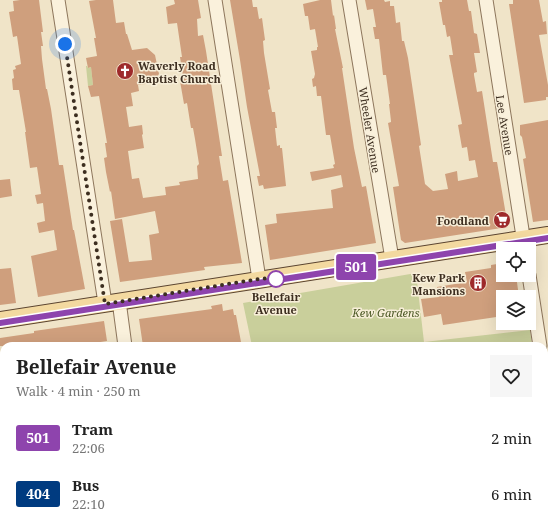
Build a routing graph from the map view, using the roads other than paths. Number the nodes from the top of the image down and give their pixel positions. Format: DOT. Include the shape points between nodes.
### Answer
graph roads {
  1 [pos="58,0"];
  2 [pos="216,0"];
  3 [pos="349,0"];
  4 [pos="486,0"];
  5 [pos="548,235"];
  6 [pos="524,242"];
  7 [pos="529,242"];
  8 [pos="496,247"];
  9 [pos="392,259"];
  10 [pos="259,279"];
  11 [pos="530,282"];
  12 [pos="112,302"];
  13 [pos="0,320"];
  14 [pos="124,342"];
  15 [pos="539,342"];
  1 -- 12 [label="street"];
  2 -- 10 [label="street"];
  3 -- 9 [label="street, Wheeler Avenue"];
  4 -- 6 [label="street, Lee Avenue"];
  5 -- 7 [label="main road"];
  8 -- 9 [label="main road"];
  9 -- 10 [label="main road"];
  10 -- 12 [label="main road"];
  11 -- 15 [label="street"];
  12 -- 13 [label="main road"];
  12 -- 14 [label="street"];
}
